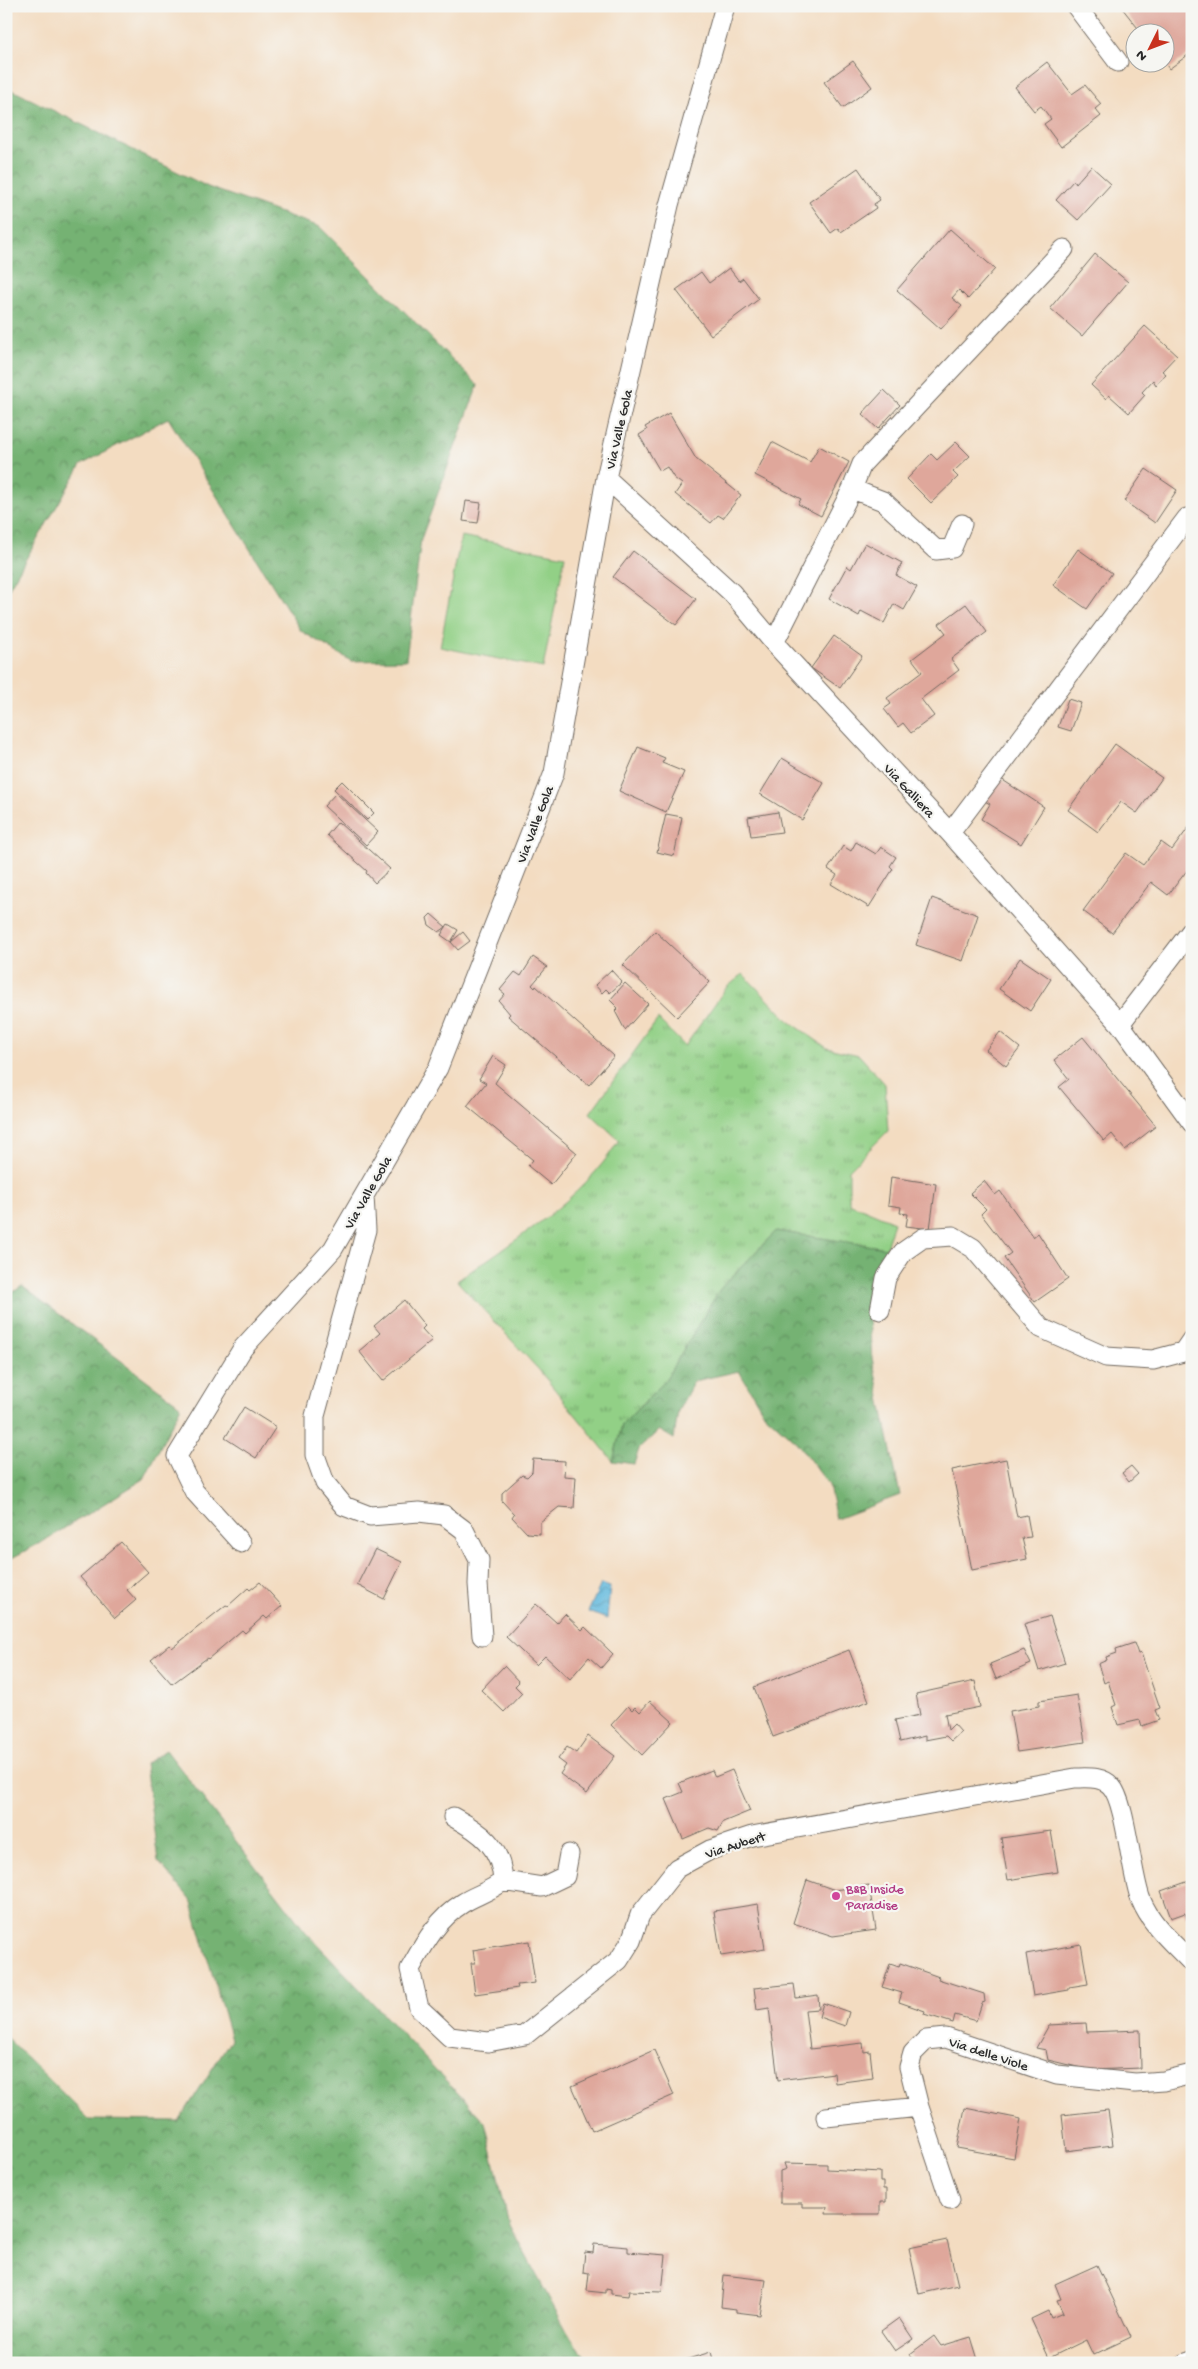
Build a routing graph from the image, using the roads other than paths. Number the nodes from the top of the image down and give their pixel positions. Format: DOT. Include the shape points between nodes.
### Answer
graph roads {
  1 [pos="725,6"];
  2 [pos="1076,6"];
  3 [pos="1118,62"];
  4 [pos="1064,249"];
  5 [pos="606,478"];
  6 [pos="852,490"];
  7 [pos="1187,518"];
  8 [pos="962,524"];
  9 [pos="774,643"];
  10 [pos="950,833"];
  11 [pos="1192,930"];
  12 [pos="1120,1024"];
  13 [pos="1192,1123"];
  14 [pos="364,1196"];
  15 [pos="880,1310"];
  16 [pos="1192,1339"];
  17 [pos="241,1542"];
  18 [pos="482,1636"];
  19 [pos="453,1817"];
  20 [pos="569,1854"];
  21 [pos="503,1880"];
  22 [pos="1192,1963"];
  23 [pos="1192,2074"];
  24 [pos="919,2107"];
  25 [pos="826,2117"];
  26 [pos="950,2200"];
  27 [pos="1192,2361"];
  28 [pos="1186,2363"];
  1 -- 5 [label="street, Via Valle Gola" via="669,205"];
  2 -- 3 [label="street"];
  4 -- 6 [label="street" via="862,464"];
  5 -- 9 [label="street, Via Galliera" via="732,593"];
  5 -- 14 [label="street, Via Valle Gola" via="554,774 438,1068"];
  6 -- 8 [label="street" via="883,501 936,550 952,548"];
  6 -- 9 [label="street"];
  7 -- 10 [label="street"];
  9 -- 10 [label="street, Via Galliera"];
  10 -- 12 [label="street, Via Galliera"];
  11 -- 12 [label="street"];
  12 -- 13 [label="street, Via Galliera"];
  14 -- 17 [label="street, Via Valle Gola" via="334,1249 243,1348 177,1456 194,1491"];
  14 -- 18 [label="street" via="366,1230 315,1416 315,1456 325,1483 344,1506 370,1516 419,1512 444,1514 464,1530 479,1560"];
  15 -- 16 [label="street" via="886,1278 903,1252 923,1238 953,1236 974,1248 1041,1328 1106,1356 1153,1360 1183,1352"];
  19 -- 21 [label="street" via="480,1832 495,1851 502,1866"];
  20 -- 21 [label="street" via="565,1876 542,1887"];
  21 -- 22 [label="street, Via Aubert" via="462,1904 432,1929 410,1969 419,2008 450,2037 488,2042 525,2035 619,1960 631,1941 640,1915 677,1868 710,1850 752,1836 1075,1778 1094,1778 1111,1785 1118,1798 1142,1902 1158,1926"];
  23 -- 24 [label="street, Via delle Viole" via="1136,2083 1057,2075 946,2038 926,2040 913,2053 909,2067"];
  24 -- 25 [label="street"];
  24 -- 26 [label="street, Via delle Viole"];
  27 -- 28 [label="street"];
}
